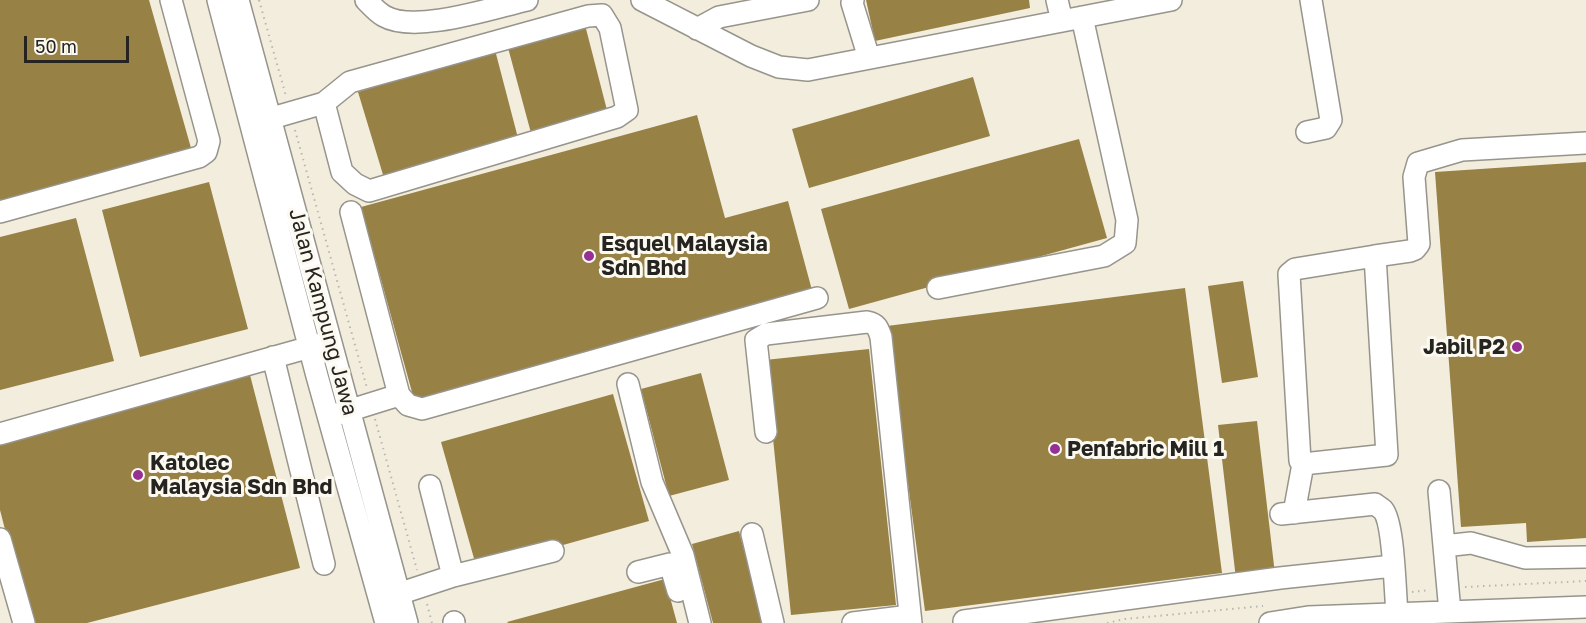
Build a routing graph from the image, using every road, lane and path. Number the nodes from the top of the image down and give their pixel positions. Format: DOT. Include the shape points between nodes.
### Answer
graph roads {
  1 [pos="171,0"];
  2 [pos="218,0"];
  3 [pos="238,0"];
  4 [pos="259,0"];
  5 [pos="366,0"];
  6 [pos="527,0"];
  7 [pos="808,0"];
  8 [pos="853,0"];
  9 [pos="1171,0"];
  10 [pos="1311,0"];
  11 [pos="651,2"];
  12 [pos="388,8"];
  13 [pos="1067,12"];
  14 [pos="697,28"];
  15 [pos="869,58"];
  16 [pos="324,103"];
  17 [pos="291,114"];
  18 [pos="260,122"];
  19 [pos="1307,132"];
  20 [pos="1586,143"];
  21 [pos="0,212"];
  22 [pos="351,212"];
  23 [pos="1375,256"];
  24 [pos="938,288"];
  25 [pos="817,298"];
  26 [pos="331,342"];
  27 [pos="310,347"];
  28 [pos="273,357"];
  29 [pos="628,384"];
  30 [pos="399,395"];
  31 [pos="371,404"];
  32 [pos="350,411"];
  33 [pos="329,417"];
  34 [pos="766,432"];
  35 [pos="0,434"];
  36 [pos="1303,464"];
  37 [pos="430,486"];
  38 [pos="1439,491"];
  39 [pos="752,534"];
  40 [pos="0,540"];
  41 [pos="1444,546"];
  42 [pos="553,551"];
  43 [pos="1586,557"];
  44 [pos="324,564"];
  45 [pos="1393,566"];
  46 [pos="638,572"];
  47 [pos="453,576"];
  48 [pos="422,586"];
  49 [pos="389,596"];
  50 [pos="1586,607"];
  51 [pos="1450,612"];
  52 [pos="1396,613"];
  53 [pos="1557,615"];
  54 [pos="910,619"];
  55 [pos="964,621"];
  56 [pos="24,623"];
  57 [pos="386,623"];
  58 [pos="407,623"];
  59 [pos="432,623"];
  60 [pos="687,623"];
  61 [pos="700,623"];
  62 [pos="773,623"];
  63 [pos="853,623"];
  64 [pos="1270,623"];
  1 -- 21 [label="street" via="209,141 206,152 200,157"];
  2 -- 18 [label="street, Jalan Kampung Jawa"];
  3 -- 18 [label="street, Jalan Kampung Jawa"];
  4 -- 17 [label="path"];
  5 -- 12 [label="street"];
  6 -- 12 [label="street" via="429,22 404,21"];
  7 -- 14 [label="street" via="719,17"];
  8 -- 15 [label="street"];
  9 -- 13 [label="street"];
  10 -- 19 [label="street" via="1331,120 1326,128"];
  11 -- 14 [label="street"];
  13 -- 15 [label="street"];
  13 -- 24 [label="street" via="1127,220 1125,243 1104,256"];
  14 -- 15 [label="street" via="779,67 808,70"];
  16 -- 16 [label="street" via="342,172 369,191 617,117 627,110 610,28 602,15 350,82"];
  16 -- 17 [label="street"];
  17 -- 18 [label="street"];
  17 -- 31 [label="path"];
  18 -- 26 [label="street, Jalan Kampung Jawa"];
  18 -- 27 [label="street, Jalan Kampung Jawa"];
  20 -- 23 [label="street" via="1462,150 1418,163 1414,177 1419,244 1410,251"];
  22 -- 30 [label="street"];
  23 -- 36 [label="street" via="1295,269 1289,274"];
  23 -- 36 [label="street" via="1388,455"];
  25 -- 30 [label="street" via="422,409 408,405"];
  26 -- 27 [label="street"];
  26 -- 32 [label="street, Jalan Kampung Jawa"];
  27 -- 28 [label="street"];
  27 -- 33 [label="street, Jalan Kampung Jawa"];
  28 -- 35 [label="street"];
  28 -- 44 [label="street"];
  29 -- 61 [label="street" via="652,482 683,555"];
  30 -- 31 [label="street"];
  31 -- 32 [label="street"];
  31 -- 48 [label="path"];
  32 -- 33 [label="street"];
  32 -- 49 [label="street, Jalan Kampung Jawa"];
  33 -- 49 [label="street, Jalan Kampung Jawa"];
  34 -- 54 [label="street" via="756,340 759,336 874,323 881,337"];
  36 -- 45 [label="street" via="1288,513 1375,504 1388,521"];
  37 -- 47 [label="street"];
  38 -- 41 [label="street"];
  39 -- 62 [label="street"];
  40 -- 56 [label="street"];
  41 -- 43 [label="street" via="1471,543 1525,558"];
  41 -- 51 [label="street"];
  42 -- 47 [label="street"];
  45 -- 52 [label="street"];
  45 -- 55 [label="street" via="1268,579"];
  46 -- 60 [label="street" via="670,564"];
  47 -- 48 [label="street"];
  48 -- 49 [label="street"];
  48 -- 59 [label="path"];
  49 -- 57 [label="street, Jalan Kampung Jawa"];
  49 -- 58 [label="street, Jalan Kampung Jawa"];
  50 -- 53 [label="street"];
  51 -- 52 [label="street"];
  51 -- 53 [label="street"];
  52 -- 64 [label="street"];
  54 -- 63 [label="street"];
}
